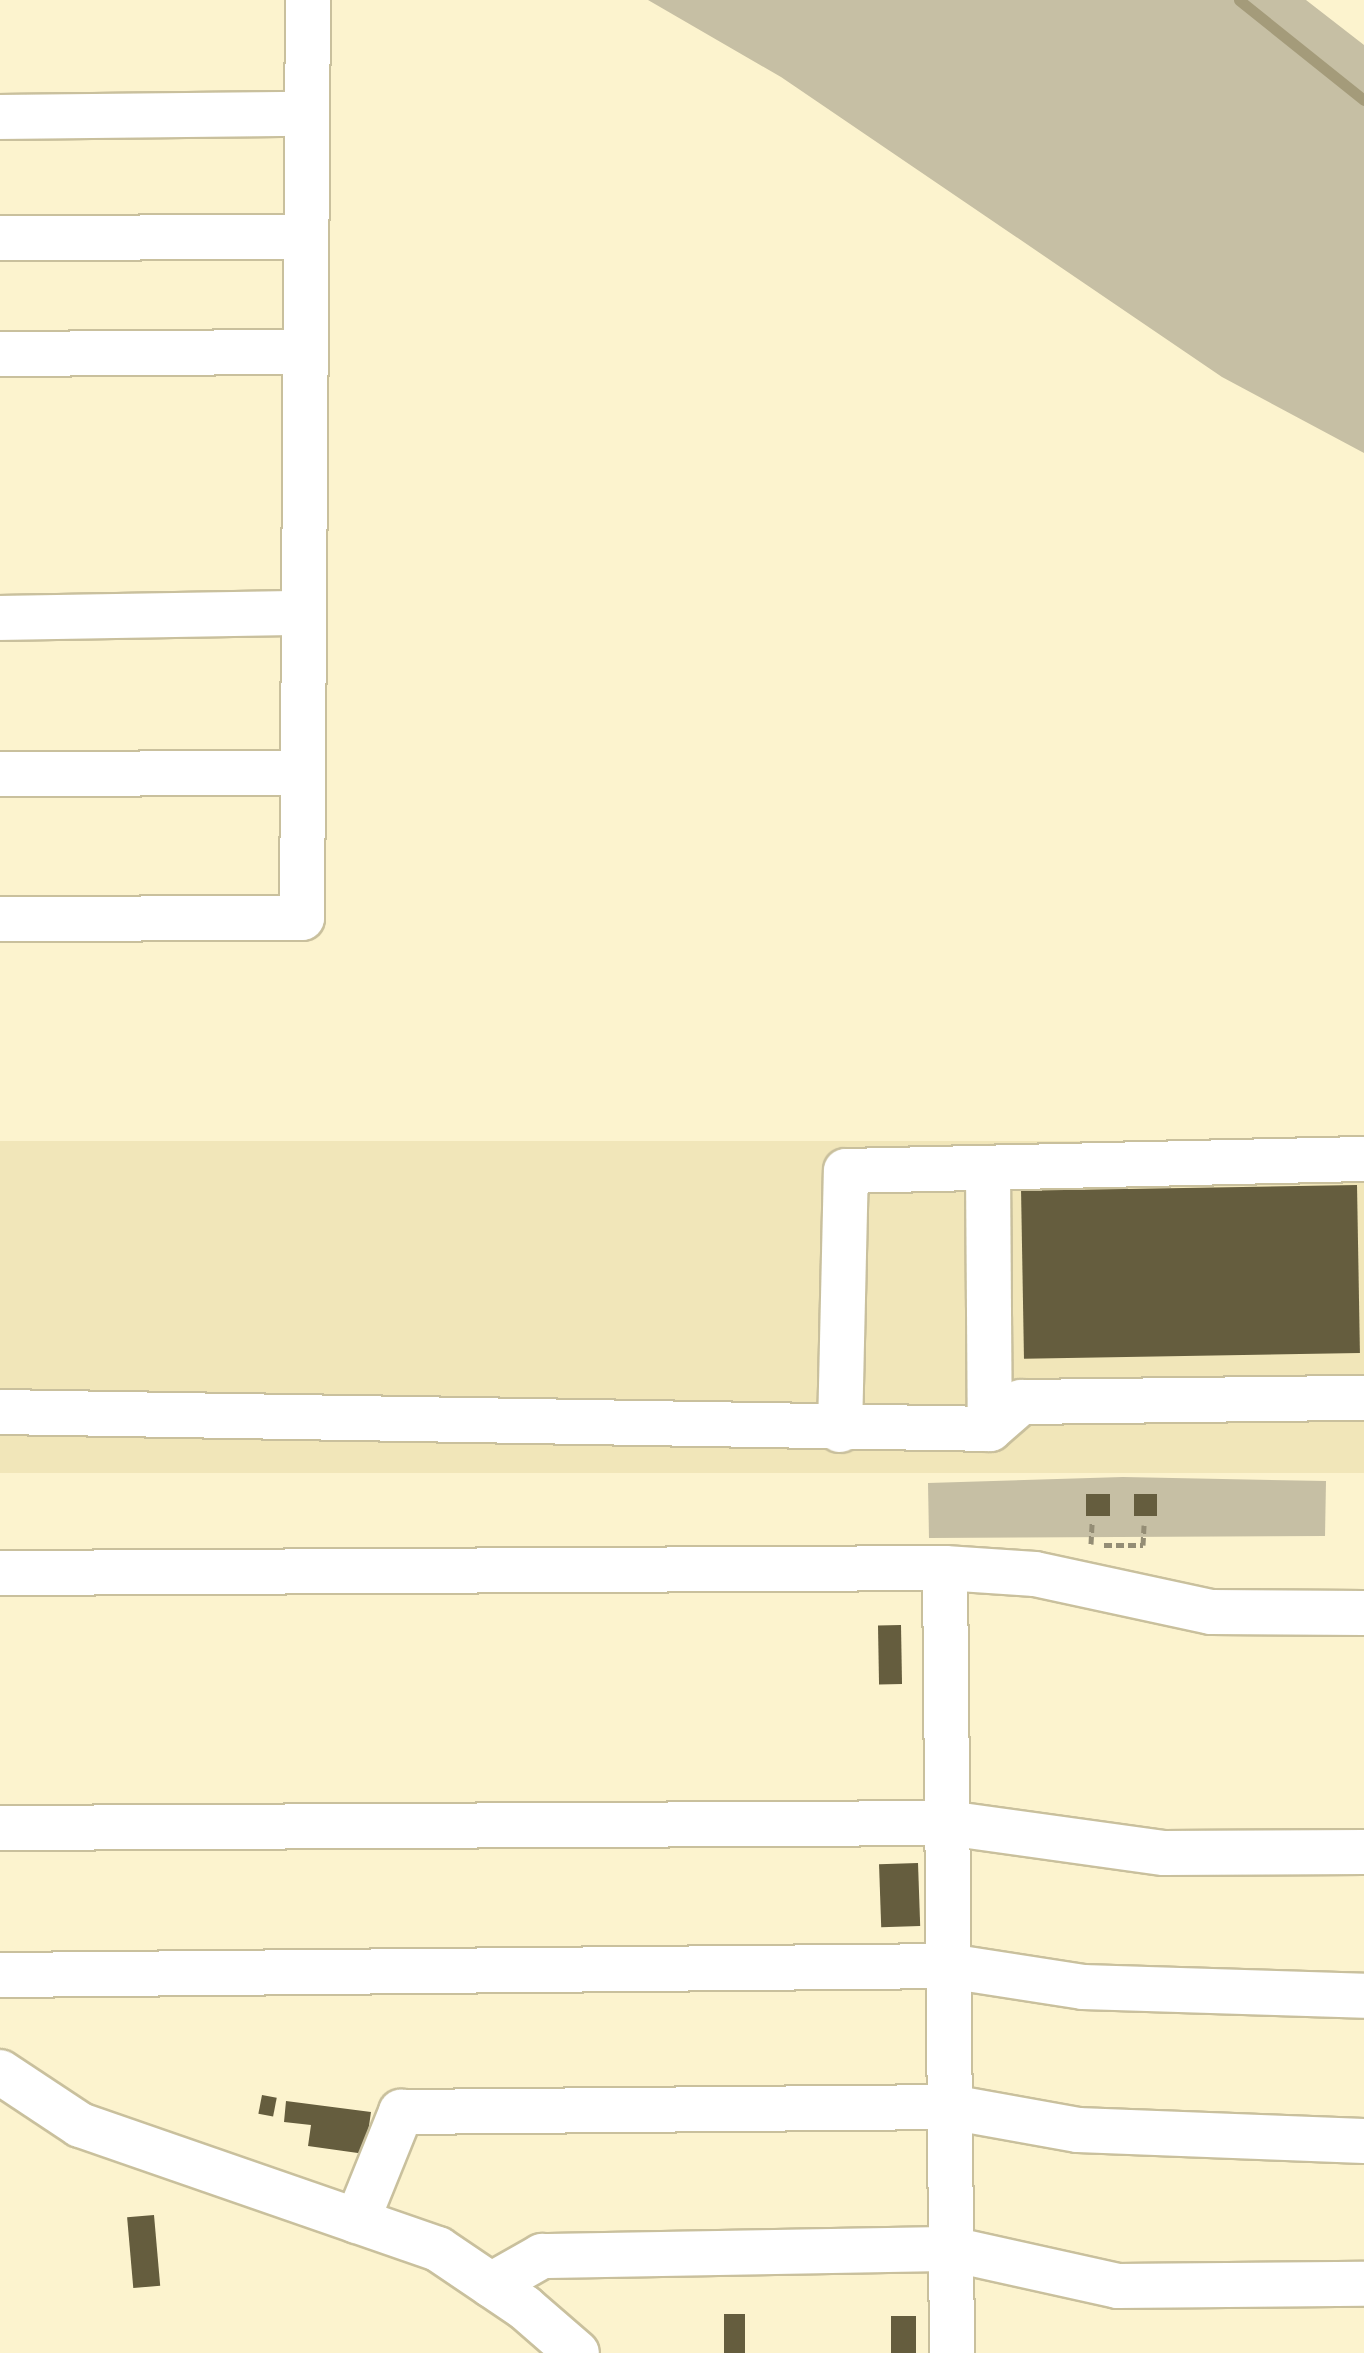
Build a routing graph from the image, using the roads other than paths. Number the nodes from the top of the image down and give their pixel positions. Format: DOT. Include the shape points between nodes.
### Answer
graph roads {
  1 [pos="308,0"];
  2 [pos="306,114"];
  3 [pos="0,117"];
  4 [pos="305,237"];
  5 [pos="0,238"];
  6 [pos="304,352"];
  7 [pos="0,354"];
  8 [pos="300,613"];
  9 [pos="0,618"];
  10 [pos="301,773"];
  11 [pos="0,774"];
  12 [pos="0,919"];
  13 [pos="1364,1159"];
  14 [pos="988,1168"];
  15 [pos="1364,1398"];
  16 [pos="0,1412"];
  17 [pos="990,1429"];
  18 [pos="840,1430"];
  19 [pos="945,1568"];
  20 [pos="0,1573"];
  21 [pos="1364,1613"];
  22 [pos="947,1823"];
  23 [pos="0,1828"];
  24 [pos="1364,1852"];
  25 [pos="948,1966"];
  26 [pos="0,1975"];
  27 [pos="1364,1996"];
  28 [pos="0,2072"];
  29 [pos="950,2107"];
  30 [pos="1364,2141"];
  31 [pos="357,2221"];
  32 [pos="951,2249"];
  33 [pos="1364,2284"];
  34 [pos="491,2285"];
  35 [pos="577,2353"];
  36 [pos="952,2353"];
  1 -- 2 [label="street"];
  2 -- 3 [label="street"];
  2 -- 4 [label="street"];
  4 -- 5 [label="street"];
  4 -- 6 [label="street"];
  6 -- 7 [label="street"];
  6 -- 8 [label="street"];
  8 -- 9 [label="street"];
  8 -- 10 [label="street"];
  10 -- 11 [label="street"];
  10 -- 12 [label="street" via="302,918"];
  13 -- 14 [label="street"];
  14 -- 17 [label="street"];
  14 -- 18 [label="street" via="846,1171"];
  15 -- 17 [label="street" via="1021,1402"];
  16 -- 18 [label="street"];
  17 -- 18 [label="street"];
  19 -- 20 [label="street"];
  19 -- 21 [label="street" via="1035,1574 1211,1612"];
  19 -- 22 [label="street"];
  22 -- 23 [label="street"];
  22 -- 24 [label="street" via="1164,1853"];
  22 -- 25 [label="street"];
  25 -- 26 [label="street"];
  25 -- 27 [label="street" via="1083,1987"];
  25 -- 29 [label="street"];
  28 -- 31 [label="street" via="80,2125"];
  29 -- 30 [label="street" via="1078,2130"];
  29 -- 31 [label="street" via="401,2112"];
  29 -- 32 [label="street"];
  31 -- 34 [label="street" via="438,2249"];
  32 -- 33 [label="street" via="1118,2286"];
  32 -- 34 [label="street" via="542,2256"];
  32 -- 36 [label="street"];
  34 -- 35 [label="street"];
}
